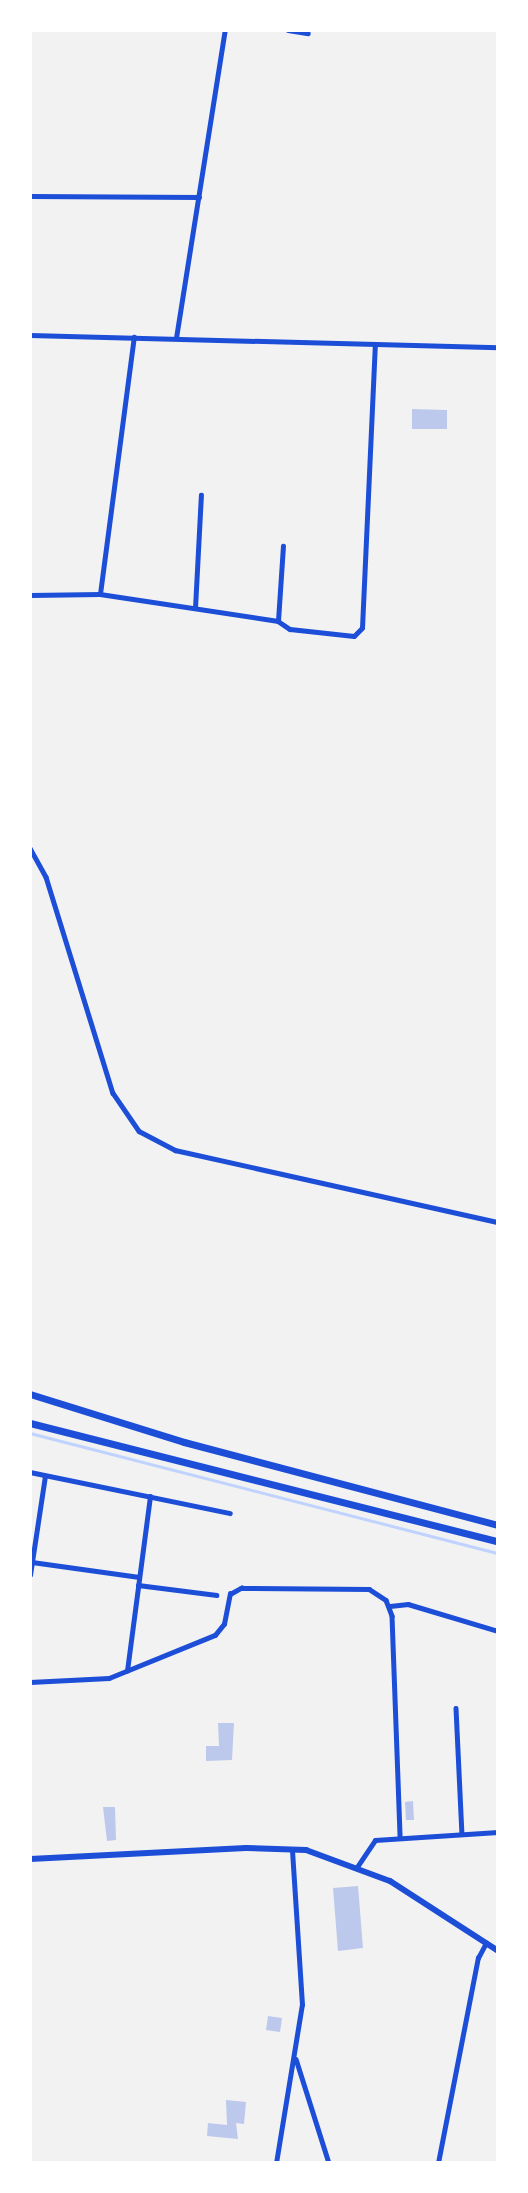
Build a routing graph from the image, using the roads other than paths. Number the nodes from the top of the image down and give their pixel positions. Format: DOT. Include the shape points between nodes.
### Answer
graph roads {
  1 [pos="225,30"];
  2 [pos="288,30"];
  3 [pos="308,33"];
  4 [pos="30,196"];
  5 [pos="199,197"];
  6 [pos="30,335"];
  7 [pos="134,337"];
  8 [pos="176,338"];
  9 [pos="375,346"];
  10 [pos="498,347"];
  11 [pos="201,495"];
  12 [pos="283,546"];
  13 [pos="100,594"];
  14 [pos="30,595"];
  15 [pos="195,608"];
  16 [pos="278,621"];
  17 [pos="30,848"];
  18 [pos="498,1222"];
  19 [pos="30,1394"];
  20 [pos="30,1423"];
  21 [pos="30,1472"];
  22 [pos="45,1475"];
  23 [pos="150,1497"];
  24 [pos="230,1513"];
  25 [pos="498,1525"];
  26 [pos="498,1541"];
  27 [pos="31,1555"];
  28 [pos="32,1562"];
  29 [pos="30,1575"];
  30 [pos="139,1577"];
  31 [pos="138,1585"];
  32 [pos="216,1595"];
  33 [pos="390,1606"];
  34 [pos="498,1631"];
  35 [pos="127,1671"];
  36 [pos="30,1682"];
  37 [pos="456,1708"];
  38 [pos="498,1832"];
  39 [pos="462,1833"];
  40 [pos="400,1836"];
  41 [pos="292,1849"];
  42 [pos="30,1859"];
  43 [pos="357,1867"];
  44 [pos="486,1944"];
  45 [pos="498,1951"];
  46 [pos="295,2058"];
  47 [pos="276,2163"];
  48 [pos="329,2163"];
  49 [pos="438,2163"];
  1 -- 5 [label="street"];
  2 -- 3 [label="street"];
  4 -- 5 [label="street"];
  5 -- 8 [label="street"];
  6 -- 7 [label="street"];
  7 -- 8 [label="street"];
  7 -- 13 [label="street"];
  8 -- 9 [label="street"];
  9 -- 10 [label="street"];
  9 -- 16 [label="street" via="362,628 354,636 290,629"];
  11 -- 15 [label="street"];
  12 -- 16 [label="street"];
  13 -- 14 [label="street"];
  13 -- 15 [label="street"];
  15 -- 16 [label="street"];
  17 -- 18 [label="street" via="46,877 113,1093 139,1131 175,1150"];
  19 -- 25 [label="main road" via="196,1446"];
  20 -- 26 [label="main road"];
  21 -- 22 [label="street"];
  22 -- 23 [label="street"];
  22 -- 27 [label="street"];
  23 -- 24 [label="street"];
  23 -- 30 [label="street"];
  27 -- 28 [label="street"];
  28 -- 29 [label="street"];
  28 -- 30 [label="street"];
  30 -- 31 [label="street"];
  31 -- 32 [label="street"];
  31 -- 35 [label="street"];
  33 -- 34 [label="street" via="408,1604"];
  33 -- 35 [label="street" via="377,1592 362,1587 242,1588 230,1594 224,1624 212,1636"];
  33 -- 40 [label="street"];
  35 -- 36 [label="street" via="107,1679"];
  37 -- 39 [label="street"];
  38 -- 39 [label="street"];
  39 -- 40 [label="street"];
  40 -- 43 [label="street" via="374,1840"];
  41 -- 42 [label="main road"];
  41 -- 43 [label="main road"];
  41 -- 46 [label="street" via="302,2005"];
  43 -- 44 [label="main road" via="390,1881"];
  44 -- 45 [label="main road"];
  44 -- 49 [label="street" via="478,1958"];
  46 -- 47 [label="street"];
  46 -- 48 [label="street"];
}
